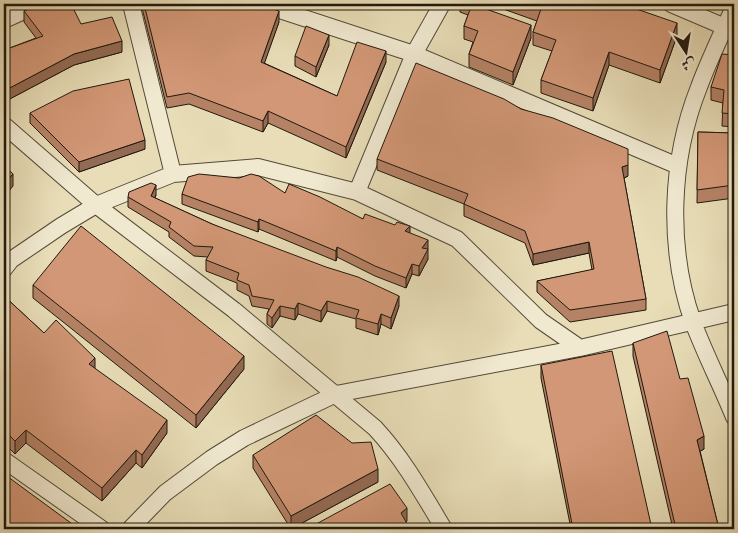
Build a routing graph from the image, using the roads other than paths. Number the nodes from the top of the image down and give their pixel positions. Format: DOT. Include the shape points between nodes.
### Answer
graph roads {
  1 [pos="38,4"];
  2 [pos="131,4"];
  3 [pos="261,4"];
  4 [pos="442,4"];
  5 [pos="671,4"];
  6 [pos="734,7"];
  7 [pos="4,20"];
  8 [pos="725,27"];
  9 [pos="414,54"];
  10 [pos="4,125"];
  11 [pos="678,166"];
  12 [pos="173,174"];
  13 [pos="357,192"];
  14 [pos="96,205"];
  15 [pos="4,269"];
  16 [pos="734,312"];
  17 [pos="693,321"];
  18 [pos="580,348"];
  19 [pos="336,394"];
  20 [pos="734,416"];
  21 [pos="4,460"];
  22 [pos="102,529"];
  23 [pos="130,529"];
  24 [pos="444,529"];
  1 -- 7 [label="street"];
  2 -- 12 [label="street"];
  3 -- 9 [label="street"];
  4 -- 9 [label="street"];
  5 -- 8 [label="street"];
  6 -- 8 [label="street"];
  8 -- 11 [label="street" via="698,88"];
  9 -- 11 [label="street"];
  9 -- 13 [label="street"];
  10 -- 14 [label="street"];
  11 -- 17 [label="street" via="675,232"];
  12 -- 13 [label="street" via="258,167"];
  12 -- 14 [label="street"];
  13 -- 18 [label="street" via="457,239 541,321"];
  14 -- 15 [label="street" via="12,260"];
  14 -- 19 [label="street" via="234,310"];
  16 -- 17 [label="street"];
  17 -- 18 [label="street"];
  17 -- 20 [label="street"];
  18 -- 19 [label="street"];
  19 -- 23 [label="street" via="244,438 212,458 166,493"];
  19 -- 24 [label="street" via="392,446"];
  21 -- 22 [label="street"];
}
